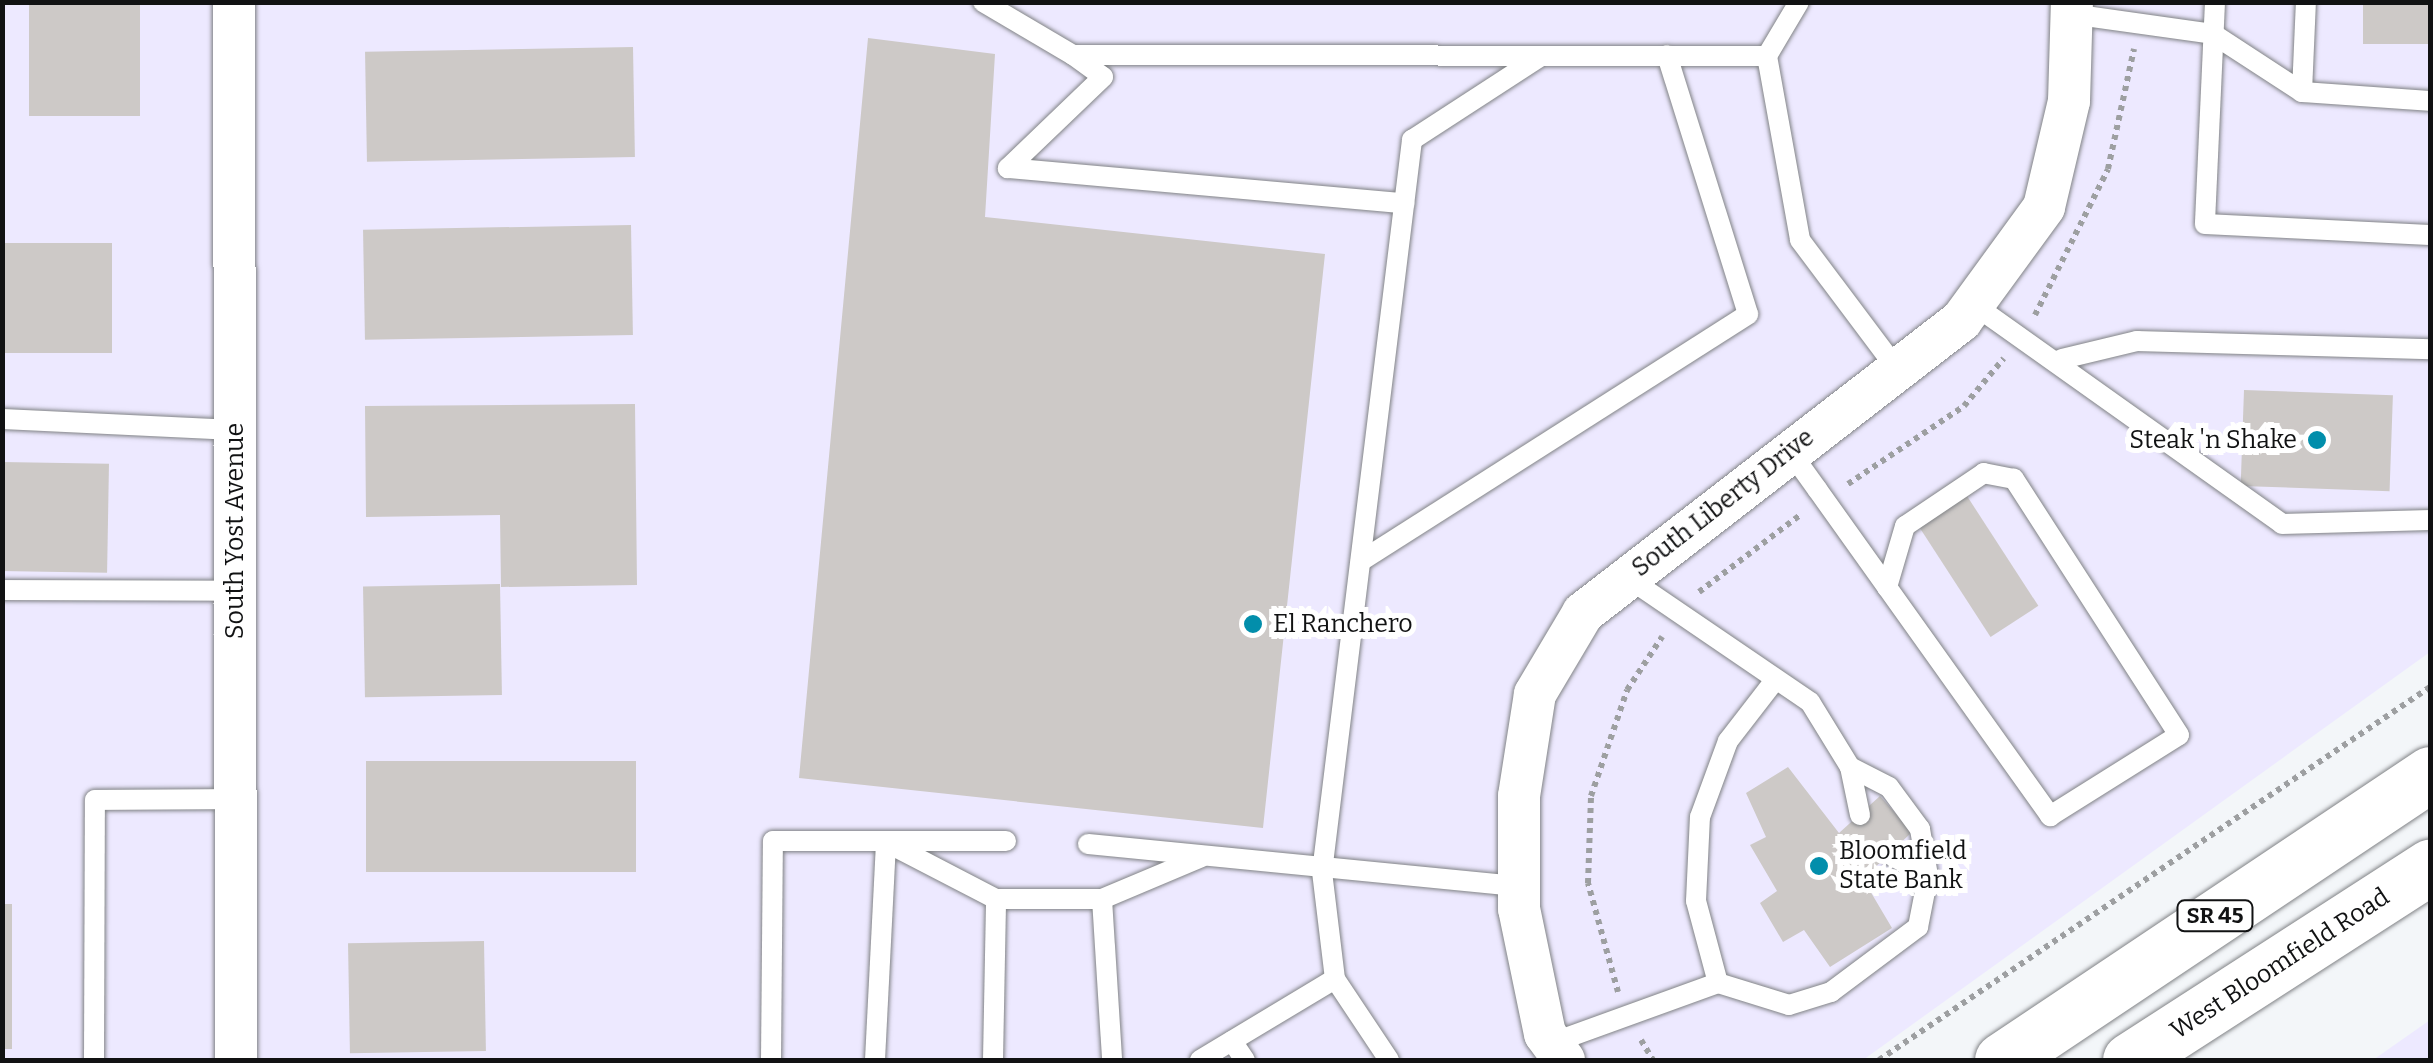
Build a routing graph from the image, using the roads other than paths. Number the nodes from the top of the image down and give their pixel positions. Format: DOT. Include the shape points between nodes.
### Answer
graph roads {
  1 [pos="234,2"];
  2 [pos="984,2"];
  3 [pos="1800,2"];
  4 [pos="2215,2"];
  5 [pos="2306,2"];
  6 [pos="2072,8"];
  7 [pos="2214,34"];
  8 [pos="1073,54"];
  9 [pos="1666,55"];
  10 [pos="1767,56"];
  11 [pos="1540,57"];
  12 [pos="2302,92"];
  13 [pos="2430,101"];
  14 [pos="1404,203"];
  15 [pos="2430,236"];
  16 [pos="1973,304"];
  17 [pos="2430,350"];
  18 [pos="2062,359"];
  19 [pos="1896,369"];
  20 [pos="2,418"];
  21 [pos="235,430"];
  22 [pos="1790,450"];
  23 [pos="2430,520"];
  24 [pos="1361,562"];
  25 [pos="1628,578"];
  26 [pos="1887,588"];
  27 [pos="2,590"];
  28 [pos="235,591"];
  29 [pos="1776,679"];
  30 [pos="1850,767"];
  31 [pos="2430,774"];
  32 [pos="235,799"];
  33 [pos="1860,814"];
  34 [pos="1006,840"];
  35 [pos="886,842"];
  36 [pos="1088,844"];
  37 [pos="1889,854"];
  38 [pos="1202,858"];
  39 [pos="2430,867"];
  40 [pos="1322,872"];
  41 [pos="1928,876"];
  42 [pos="1518,886"];
  43 [pos="996,899"];
  44 [pos="1102,899"];
  45 [pos="1334,980"];
  46 [pos="1718,983"];
  47 [pos="1232,1041"];
  48 [pos="1558,1052"];
  49 [pos="94,1060"];
  50 [pos="236,1060"];
  51 [pos="771,1060"];
  52 [pos="874,1060"];
  53 [pos="993,1060"];
  54 [pos="1112,1060"];
  55 [pos="1200,1060"];
  56 [pos="1246,1060"];
  57 [pos="1388,1060"];
  58 [pos="2002,1060"];
  59 [pos="2130,1060"];
  1 -- 21 [label="street, South Yost Avenue"];
  2 -- 8 [label="lane"];
  3 -- 10 [label="lane"];
  4 -- 7 [label="lane"];
  5 -- 12 [label="lane"];
  6 -- 7 [label="lane"];
  6 -- 16 [label="street, South Liberty Drive" via="2069,101 2044,207"];
  7 -- 12 [label="lane"];
  7 -- 15 [label="lane" via="2205,224"];
  8 -- 11 [label="lane"];
  8 -- 14 [label="lane" via="1102,77 1008,168"];
  9 -- 10 [label="lane"];
  9 -- 11 [label="lane"];
  9 -- 24 [label="lane" via="1748,314"];
  10 -- 19 [label="lane" via="1800,240"];
  11 -- 14 [label="lane" via="1412,140"];
  12 -- 13 [label="lane"];
  14 -- 24 [label="lane"];
  16 -- 18 [label="lane"];
  16 -- 19 [label="street, South Liberty Drive"];
  17 -- 18 [label="lane" via="2137,341"];
  18 -- 23 [label="lane" via="2232,497 2282,524"];
  19 -- 22 [label="street, South Liberty Drive"];
  20 -- 21 [label="lane"];
  21 -- 28 [label="street, South Yost Avenue"];
  22 -- 25 [label="street, South Liberty Drive"];
  22 -- 26 [label="lane"];
  24 -- 40 [label="lane"];
  25 -- 29 [label="lane"];
  25 -- 42 [label="street, South Liberty Drive" via="1583,613 1535,694 1518,796"];
  26 -- 26 [label="lane" via="2050,816 2178,735 2014,479 1984,473 1905,526"];
  27 -- 28 [label="lane"];
  28 -- 32 [label="street, South Yost Avenue"];
  29 -- 30 [label="lane" via="1810,702"];
  29 -- 46 [label="lane" via="1728,740 1700,817 1696,901"];
  30 -- 33 [label="lane"];
  30 -- 41 [label="lane" via="1889,787 1920,829"];
  31 -- 58 [label="main road, SR 45"];
  32 -- 49 [label="lane" via="95,800"];
  32 -- 50 [label="street, South Yost Avenue"];
  34 -- 35 [label="lane"];
  35 -- 43 [label="lane"];
  35 -- 51 [label="lane" via="772,840"];
  35 -- 52 [label="lane"];
  36 -- 38 [label="lane"];
  37 -- 41 [label="lane"];
  38 -- 40 [label="lane"];
  38 -- 44 [label="lane"];
  39 -- 59 [label="main road, West Bloomfield Road"];
  40 -- 42 [label="lane"];
  40 -- 45 [label="lane"];
  41 -- 46 [label="lane" via="1918,927 1831,992 1789,1006"];
  42 -- 48 [label="street, South Liberty Drive"];
  43 -- 44 [label="lane"];
  43 -- 53 [label="lane"];
  44 -- 54 [label="lane"];
  45 -- 47 [label="lane"];
  45 -- 57 [label="lane"];
  46 -- 48 [label="lane"];
  47 -- 55 [label="lane"];
  47 -- 56 [label="lane"];
}
